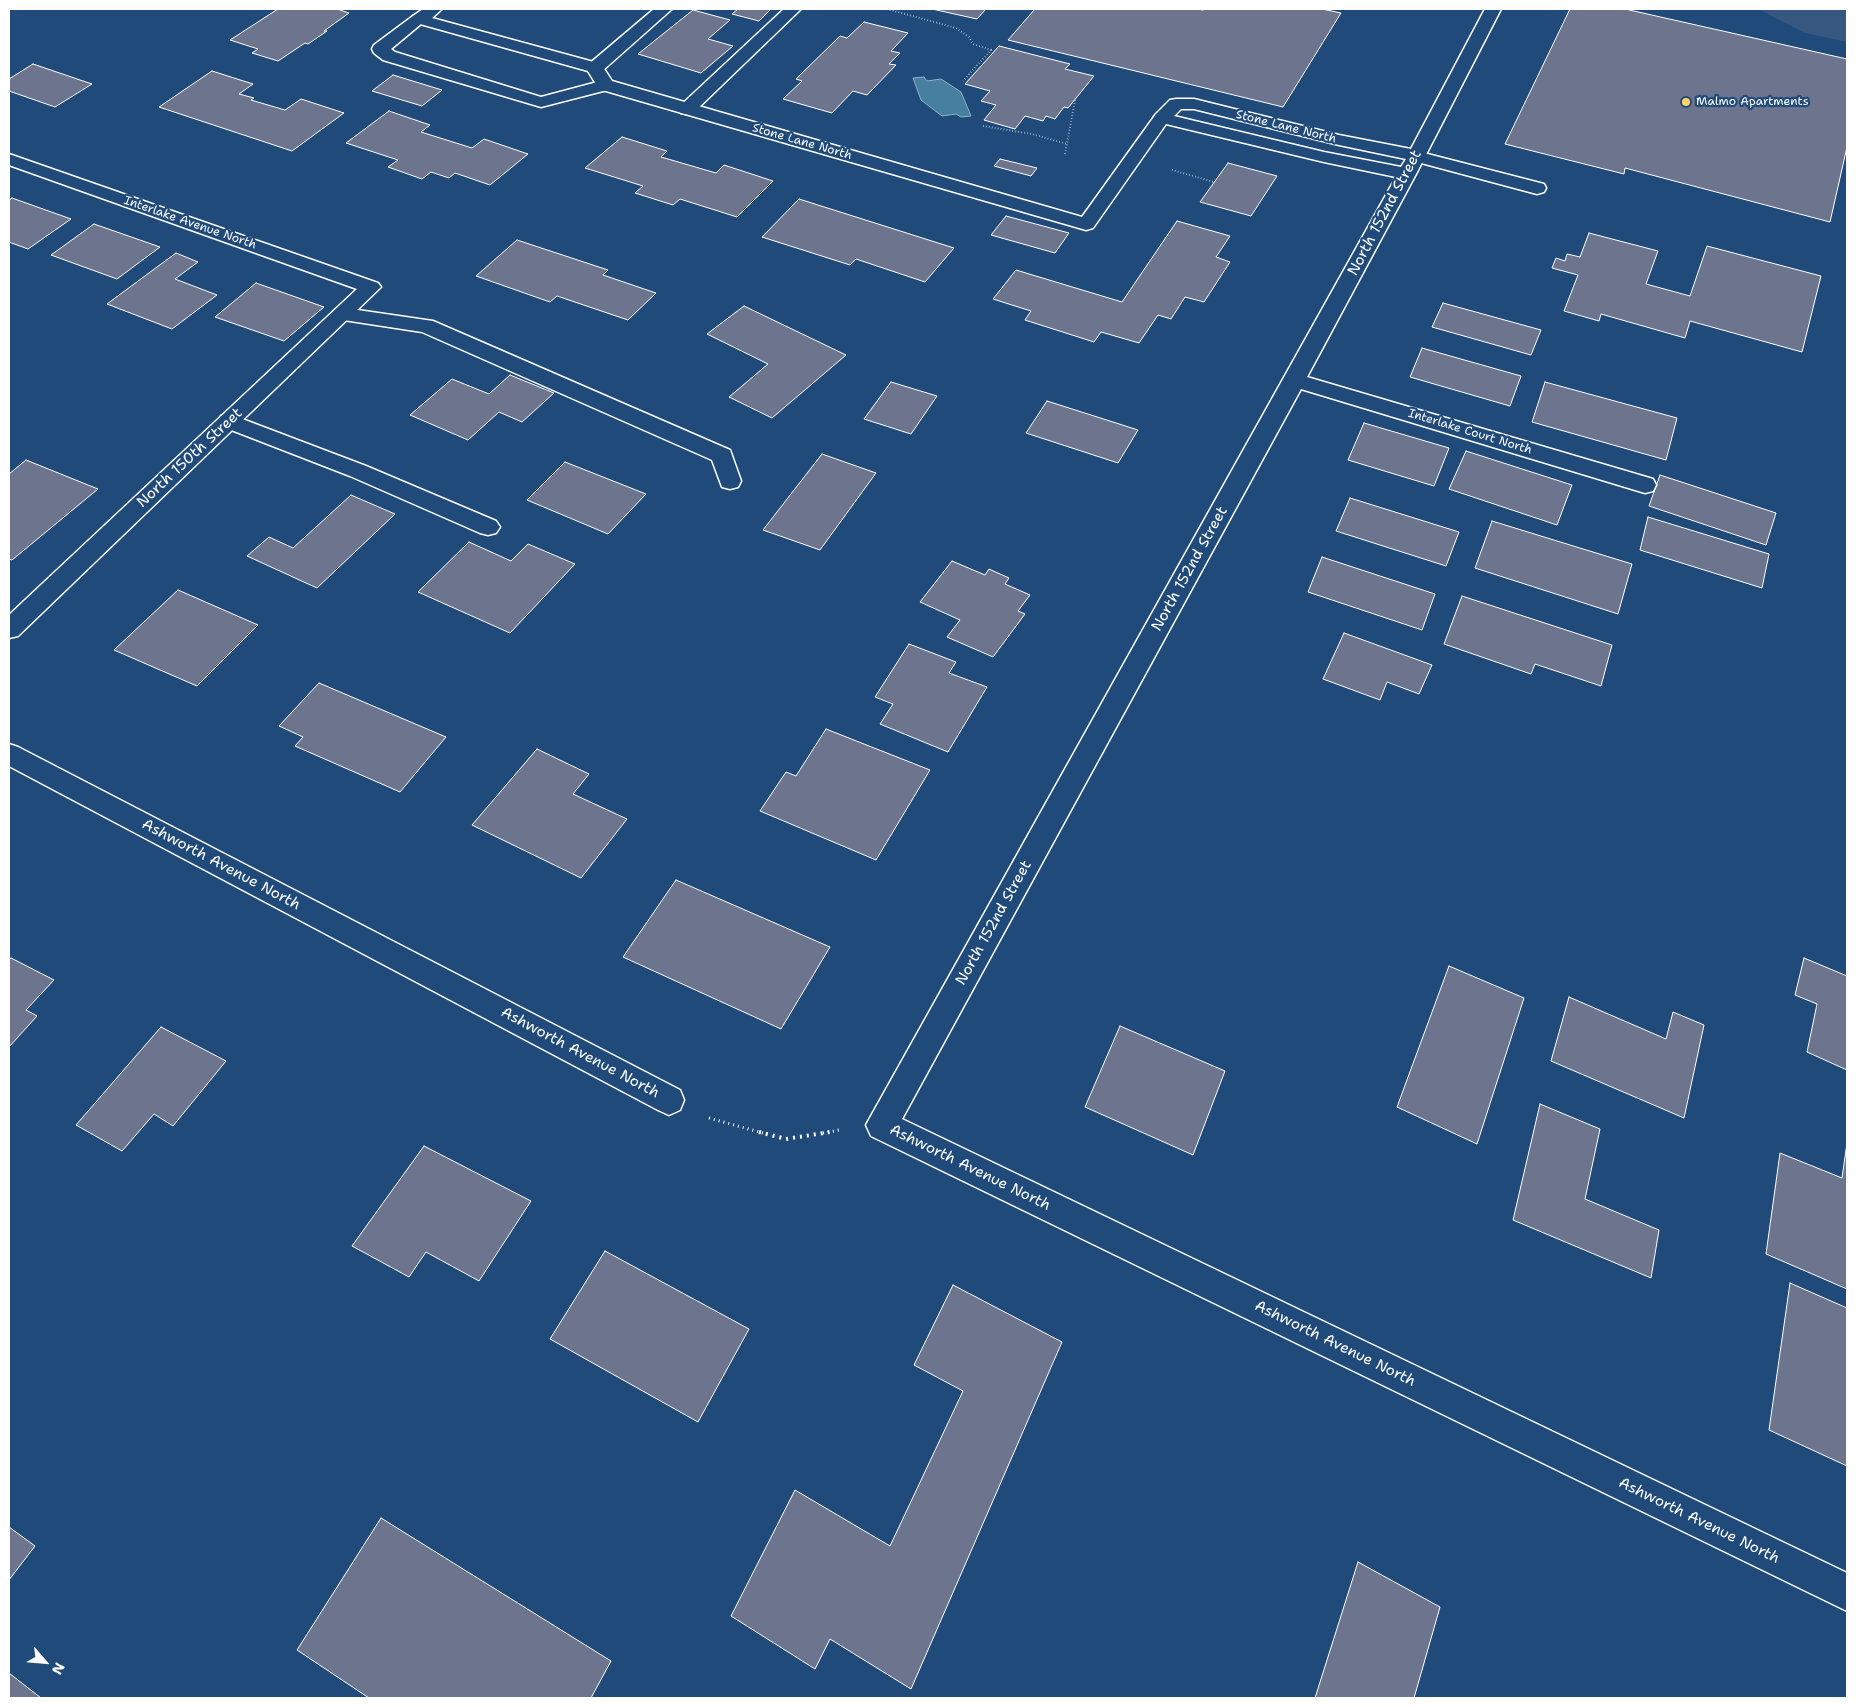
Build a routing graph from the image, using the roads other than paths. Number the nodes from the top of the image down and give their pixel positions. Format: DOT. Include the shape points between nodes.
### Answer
graph roads {
  1 [pos="434,9"];
  2 [pos="664,9"];
  3 [pos="793,9"];
  4 [pos="1492,9"];
  5 [pos="419,19"];
  6 [pos="595,68"];
  7 [pos="605,85"];
  8 [pos="687,108"];
  9 [pos="9,160"];
  10 [pos="1411,165"];
  11 [pos="1537,188"];
  12 [pos="371,287"];
  13 [pos="344,314"];
  14 [pos="1295,380"];
  15 [pos="229,421"];
  16 [pos="730,481"];
  17 [pos="1645,485"];
  18 [pos="488,527"];
  19 [pos="9,628"];
  20 [pos="9,754"];
  21 [pos="669,1100"];
  22 [pos="882,1125"];
  23 [pos="1847,1592"];
  1 -- 5 [label="street"];
  2 -- 6 [label="street"];
  3 -- 8 [label="street"];
  4 -- 10 [label="street, North 152nd Street"];
  5 -- 6 [label="street"];
  5 -- 7 [label="street" via="380,49 389,56 541,102"];
  6 -- 7 [label="street"];
  7 -- 8 [label="street, Stone Lane North"];
  8 -- 10 [label="street, Stone Lane North" via="1086,224 1162,118 1324,157"];
  9 -- 12 [label="street, Interlake Avenue North"];
  10 -- 11 [label="street, Stone Lane North"];
  10 -- 14 [label="street, North 152nd Street"];
  12 -- 13 [label="street, North 150th Street"];
  13 -- 15 [label="street, North 150th Street"];
  13 -- 16 [label="street" via="426,326 722,455"];
  14 -- 17 [label="street, Interlake Court North"];
  14 -- 22 [label="street, North 152nd Street"];
  15 -- 18 [label="street" via="358,471"];
  15 -- 19 [label="street, North 150th Street"];
  20 -- 21 [label="street, Ashworth Avenue North"];
  22 -- 23 [label="street, Ashworth Avenue North"];
}
